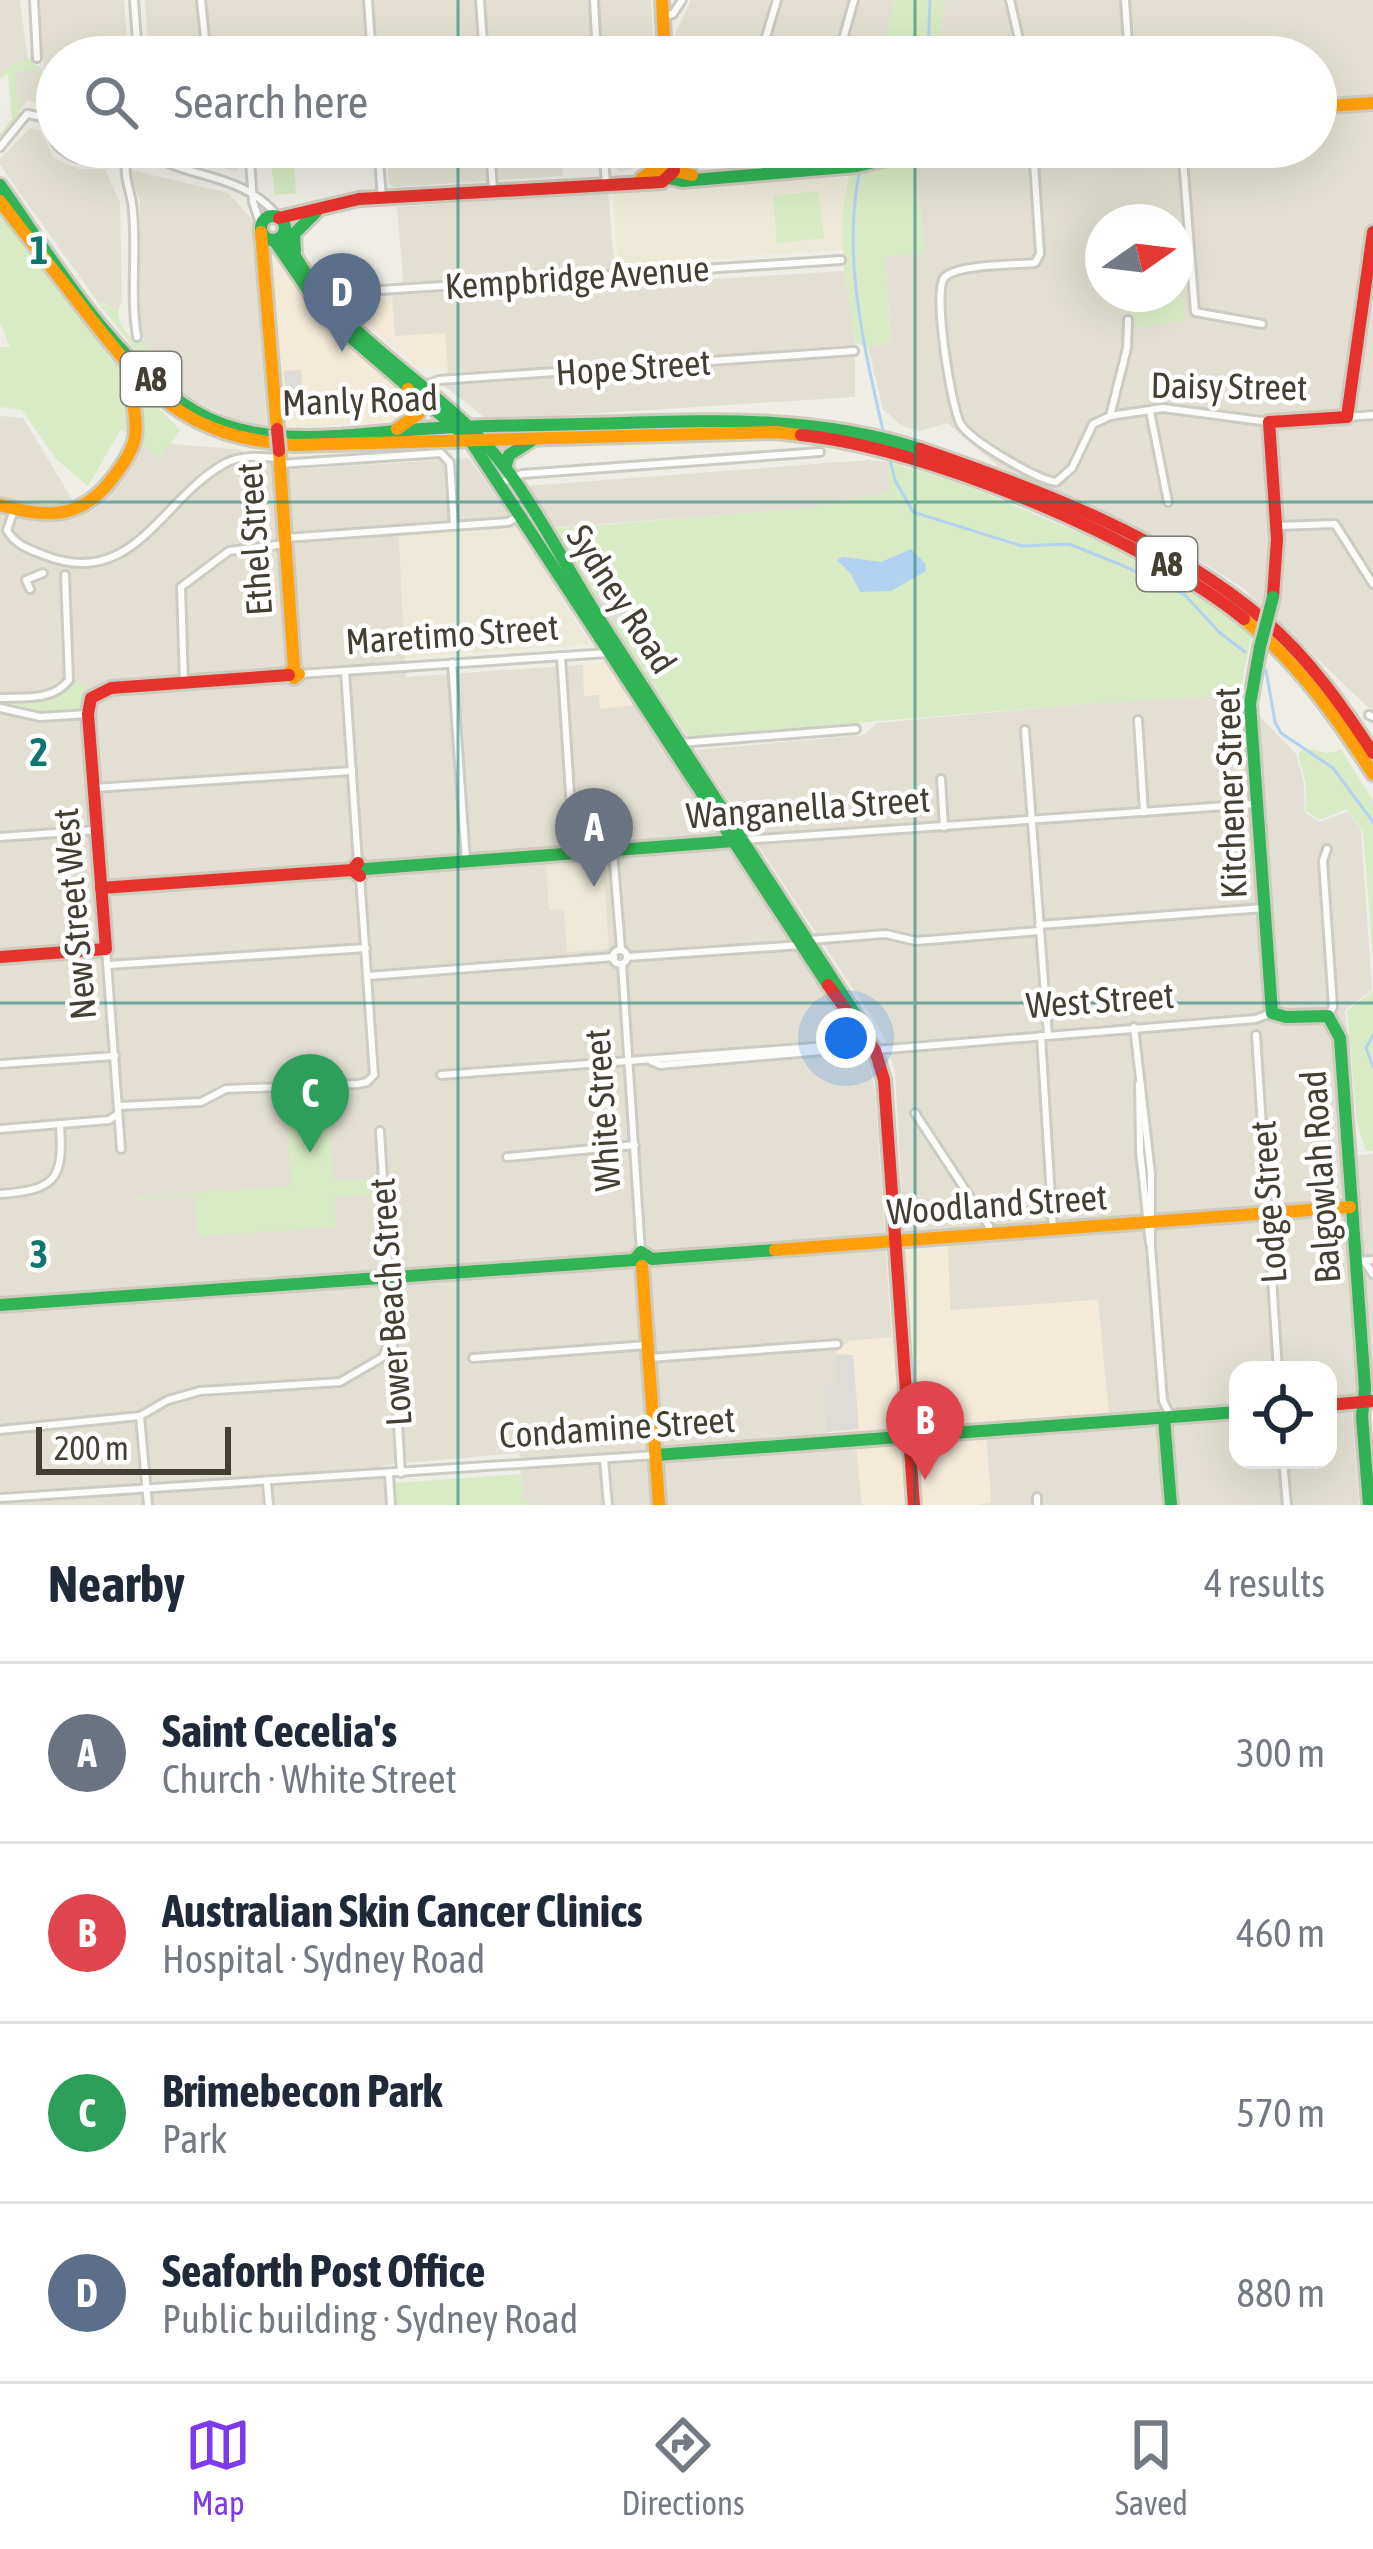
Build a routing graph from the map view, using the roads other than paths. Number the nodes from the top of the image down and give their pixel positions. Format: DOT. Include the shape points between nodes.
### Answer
graph roads {
  1 [pos="34,0"];
  2 [pos="134,0"];
  3 [pos="201,0"];
  4 [pos="368,0"];
  5 [pos="480,0"];
  6 [pos="594,0"];
  7 [pos="662,0"];
  8 [pos="682,0"];
  9 [pos="777,0"];
  10 [pos="854,0"];
  11 [pos="1010,0"];
  12 [pos="1125,0"];
  13 [pos="663,16"];
  14 [pos="137,36"];
  15 [pos="205,36"];
  16 [pos="371,36"];
  17 [pos="483,36"];
  18 [pos="596,36"];
  19 [pos="664,36"];
  20 [pos="766,36"];
  21 [pos="844,36"];
  22 [pos="1018,36"];
  23 [pos="1128,36"];
  24 [pos="36,39"];
  25 [pos="1373,103"];
  26 [pos="1337,106"];
  27 [pos="36,116"];
  28 [pos="0,147"];
  29 [pos="124,168"];
  30 [pos="185,168"];
  31 [pos="251,168"];
  32 [pos="380,168"];
  33 [pos="491,168"];
  34 [pos="605,168"];
  35 [pos="660,168"];
  36 [pos="680,168"];
  37 [pos="761,168"];
  38 [pos="819,168"];
  39 [pos="1034,168"];
  40 [pos="1184,168"];
  41 [pos="761,172"];
  42 [pos="606,183"];
  43 [pos="0,185"];
  44 [pos="493,190"];
  45 [pos="253,195"];
  46 [pos="382,198"];
  47 [pos="0,201"];
  48 [pos="318,211"];
  49 [pos="274,230"];
  50 [pos="1373,232"];
  51 [pos="282,254"];
  52 [pos="265,260"];
  53 [pos="841,260"];
  54 [pos="299,263"];
  55 [pos="320,302"];
  56 [pos="1368,310"];
  57 [pos="1128,320"];
  58 [pos="1262,324"];
  59 [pos="137,337"];
  60 [pos="854,351"];
  61 [pos="126,364"];
  62 [pos="401,380"];
  63 [pos="144,385"];
  64 [pos="419,388"];
  65 [pos="128,391"];
  66 [pos="1150,411"];
  67 [pos="1110,416"];
  68 [pos="1373,416"];
  69 [pos="1347,417"];
  70 [pos="1269,422"];
  71 [pos="397,429"];
  72 [pos="471,433"];
  73 [pos="536,438"];
  74 [pos="886,443"];
  75 [pos="820,452"];
  76 [pos="279,458"];
  77 [pos="507,477"];
  78 [pos="1168,502"];
  79 [pos="7,507"];
  80 [pos="521,515"];
  81 [pos="454,526"];
  82 [pos="1276,526"];
  83 [pos="285,541"];
  84 [pos="43,573"];
  85 [pos="65,575"];
  86 [pos="1373,584"];
  87 [pos="30,589"];
  88 [pos="613,650"];
  89 [pos="561,656"];
  90 [pos="452,663"];
  91 [pos="345,671"];
  92 [pos="294,672"];
  93 [pos="184,684"];
  94 [pos="0,698"];
  95 [pos="0,708"];
  96 [pos="88,714"];
  97 [pos="1138,720"];
  98 [pos="856,729"];
  99 [pos="1025,730"];
  100 [pos="675,744"];
  101 [pos="1373,753"];
  102 [pos="352,771"];
  103 [pos="1373,775"];
  104 [pos="940,779"];
  105 [pos="94,788"];
  106 [pos="1255,804"];
  107 [pos="1144,812"];
  108 [pos="1031,820"];
  109 [pos="944,826"];
  110 [pos="96,830"];
  111 [pos="0,837"];
  112 [pos="739,841"];
  113 [pos="1327,849"];
  114 [pos="613,852"];
  115 [pos="574,855"];
  116 [pos="466,862"];
  117 [pos="359,870"];
  118 [pos="101,888"];
  119 [pos="1264,908"];
  120 [pos="1039,928"];
  121 [pos="805,942"];
  122 [pos="366,948"];
  123 [pos="106,949"];
  124 [pos="624,956"];
  125 [pos="0,957"];
  126 [pos="108,965"];
  127 [pos="368,976"];
  128 [pos="1272,1013"];
  129 [pos="1328,1016"];
  130 [pos="1134,1028"];
  131 [pos="1044,1035"];
  132 [pos="1256,1035"];
  133 [pos="871,1043"];
  134 [pos="115,1055"];
  135 [pos="629,1063"];
  136 [pos="0,1064"];
  137 [pos="441,1075"];
  138 [pos="120,1108"];
  139 [pos="915,1113"];
  140 [pos="60,1125"];
  141 [pos="0,1129"];
  142 [pos="380,1131"];
  143 [pos="634,1145"];
  144 [pos="121,1149"];
  145 [pos="507,1157"];
  146 [pos="0,1194"];
  147 [pos="1350,1207"];
  148 [pos="1268,1214"];
  149 [pos="1150,1222"];
  150 [pos="1053,1230"];
  151 [pos="989,1234"];
  152 [pos="894,1241"];
  153 [pos="641,1259"];
  154 [pos="1365,1261"];
  155 [pos="1373,1274"];
  156 [pos="388,1277"];
  157 [pos="0,1304"];
  158 [pos="392,1336"];
  159 [pos="837,1344"];
  160 [pos="648,1352"];
  161 [pos="472,1358"];
  162 [pos="1278,1361"];
  163 [pos="1369,1401"];
  164 [pos="1337,1404"];
  165 [pos="1229,1413"];
  166 [pos="140,1416"];
  167 [pos="1168,1418"];
  168 [pos="0,1430"];
  169 [pos="908,1436"];
  170 [pos="656,1455"];
  171 [pos="604,1459"];
  172 [pos="1283,1469"];
  173 [pos="401,1473"];
  174 [pos="389,1474"];
  175 [pos="267,1483"];
  176 [pos="147,1490"];
  177 [pos="0,1498"];
  178 [pos="37,1501"];
  179 [pos="148,1505"];
  180 [pos="269,1505"];
  181 [pos="391,1505"];
  182 [pos="608,1505"];
  183 [pos="659,1505"];
  184 [pos="914,1505"];
  185 [pos="1171,1505"];
  186 [pos="1287,1505"];
  187 [pos="1369,1505"];
  1 -- 24 [label="street"];
  2 -- 14 [label="street"];
  3 -- 15 [label="street"];
  4 -- 16 [label="street"];
  5 -- 17 [label="street"];
  6 -- 18 [label="street"];
  7 -- 13 [label="main road"];
  8 -- 13 [label="street"];
  9 -- 20 [label="street"];
  10 -- 21 [label="street"];
  11 -- 22 [label="street"];
  12 -- 23 [label="street"];
  13 -- 19 [label="main road"];
  25 -- 26 [label="main road"];
  27 -- 28 [label="street" via="27,114"];
  29 -- 59 [label="street"];
  30 -- 45 [label="street, Sydney Road"];
  31 -- 45 [label="street"];
  32 -- 46 [label="street"];
  33 -- 44 [label="street"];
  34 -- 42 [label="street"];
  35 -- 42 [label="main road"];
  36 -- 41 [label="main road" via="700,177"];
  37 -- 41 [label="street"];
  38 -- 41 [label="main road"];
  39 -- 67 [label="street" via="1035,263 958,270 941,285 958,418 985,444 1056,482 1093,424"];
  40 -- 58 [label="street" via="1195,313"];
  42 -- 44 [label="main road"];
  43 -- 71 [label="main road, Manly Road / A8" via="135,362 186,407 262,433"];
  44 -- 46 [label="main road"];
  45 -- 49 [label="street, Sydney Road"];
  45 -- 49 [label="street, Sydney Road"];
  46 -- 48 [label="main road"];
  47 -- 61 [label="main road, Manly Road / A8"];
  48 -- 49 [label="main road"];
  48 -- 54 [label="main road" via="294,233"];
  49 -- 51 [label="main road, Sydney Road"];
  49 -- 52 [label="main road, Ethel Street"];
  49 -- 54 [label="main road, Sydney Road"];
  50 -- 56 [label="main road"];
  51 -- 52 [label="main road"];
  51 -- 55 [label="main road, Sydney Road"];
  52 -- 76 [label="main road, Ethel Street, bridge"];
  53 -- 55 [label="street, Kempbridge Avenue" via="334,292"];
  54 -- 55 [label="main road, Sydney Road"];
  55 -- 62 [label="main road, Sydney Road"];
  55 -- 64 [label="main road, Sydney Road"];
  56 -- 69 [label="main road"];
  57 -- 67 [label="street"];
  60 -- 64 [label="street, Hope Street" via="439,380"];
  61 -- 63 [label="main road, Manly Road / A8"];
  61 -- 65 [label="main road"];
  62 -- 64 [label="main road, Sydney Road"];
  62 -- 71 [label="main road" via="418,415"];
  63 -- 65 [label="main road"];
  63 -- 72 [label="main road, Manly Road / A8" via="196,424 242,440 294,445"];
  64 -- 72 [label="main road, Sydney Road"];
  65 -- 79 [label="main road" via="134,442 95,501 64,514"];
  66 -- 67 [label="street, Daisy Street"];
  66 -- 70 [label="street, Daisy Street"];
  66 -- 78 [label="street"];
  68 -- 69 [label="street"];
  69 -- 70 [label="main road, Daisy Street"];
  70 -- 82 [label="main road, Kitchener Street"];
  71 -- 72 [label="main road, Manly Road / A8"];
  72 -- 73 [label="main road, A8"];
  72 -- 74 [label="main road, A8" via="746,420 802,423"];
  72 -- 77 [label="main road, Sydney Road"];
  73 -- 74 [label="main road, A8" via="775,432"];
  73 -- 77 [label="main road" via="509,455"];
  74 -- 101 [label="main road, A8" via="946,457 1134,535 1211,578 1292,645"];
  74 -- 103 [label="main road, A8" via="1118,540 1202,586 1299,669"];
  75 -- 77 [label="street"];
  76 -- 79 [label="street" via="230,460 130,548 98,561 62,562 18,543 7,530"];
  76 -- 81 [label="street" via="447,456"];
  76 -- 83 [label="main road, Ethel Street"];
  77 -- 80 [label="main road, Sydney Road"];
  77 -- 88 [label="main road, Sydney Road"];
  80 -- 81 [label="street"];
  80 -- 88 [label="main road, Sydney Road"];
  81 -- 83 [label="street"];
  82 -- 86 [label="street" via="1335,524"];
  82 -- 106 [label="main road, Kitchener Street, bridge" via="1273,597 1250,704"];
  83 -- 92 [label="main road, Ethel Street"];
  83 -- 93 [label="street" via="229,551 181,587"];
  84 -- 87 [label="street" via="26,580"];
  85 -- 94 [label="street" via="65,686"];
  88 -- 89 [label="street, Maretimo Street"];
  88 -- 100 [label="main road, Sydney Road"];
  89 -- 90 [label="street, Maretimo Street"];
  89 -- 115 [label="street"];
  90 -- 91 [label="street, Maretimo Street"];
  90 -- 116 [label="street"];
  91 -- 92 [label="street, Maretimo Street"];
  91 -- 102 [label="street"];
  92 -- 93 [label="main road, Maretimo Street"];
  93 -- 96 [label="main road, Maretimo Street" via="111,688 91,698"];
  95 -- 96 [label="street" via="40,717"];
  96 -- 105 [label="main road, New Street West"];
  97 -- 107 [label="street"];
  98 -- 100 [label="street"];
  99 -- 108 [label="street"];
  100 -- 112 [label="main road, Sydney Road"];
  102 -- 105 [label="street"];
  102 -- 117 [label="street"];
  104 -- 109 [label="street"];
  105 -- 110 [label="main road, New Street West"];
  106 -- 107 [label="street, Wanganella Street"];
  106 -- 119 [label="main road, Kitchener Street"];
  107 -- 108 [label="street, Wanganella Street"];
  108 -- 109 [label="street, Wanganella Street"];
  108 -- 120 [label="street"];
  109 -- 112 [label="street, Wanganella Street"];
  110 -- 111 [label="street"];
  110 -- 118 [label="main road, New Street West"];
  112 -- 114 [label="main road, Wanganella Street"];
  112 -- 121 [label="main road, Sydney Road"];
  113 -- 129 [label="street, Balgowlah Road"];
  114 -- 115 [label="main road, Wanganella Street"];
  114 -- 124 [label="street, White Street"];
  115 -- 116 [label="main road, Wanganella Street"];
  116 -- 117 [label="main road, Wanganella Street"];
  117 -- 118 [label="main road, Wanganella Street"];
  117 -- 122 [label="street"];
  118 -- 123 [label="main road, New Street West"];
  119 -- 120 [label="street"];
  119 -- 128 [label="main road, Kitchener Street"];
  120 -- 121 [label="street"];
  120 -- 131 [label="street"];
  121 -- 124 [label="street"];
  121 -- 133 [label="main road, Sydney Road"];
  122 -- 126 [label="street"];
  122 -- 127 [label="street"];
  123 -- 125 [label="main road"];
  123 -- 126 [label="street, New Street West"];
  124 -- 127 [label="street"];
  124 -- 135 [label="street, White Street"];
  126 -- 134 [label="street, New Street West"];
  127 -- 138 [label="street" via="374,1075 367,1082 226,1089 201,1102"];
  128 -- 129 [label="main road, West Street"];
  128 -- 130 [label="street, West Street"];
  129 -- 147 [label="main road, Balgowlah Road" via="1340,1038"];
  130 -- 131 [label="street, West Street"];
  130 -- 149 [label="street"];
  131 -- 133 [label="street, West Street"];
  131 -- 150 [label="street"];
  132 -- 148 [label="street, Lodge Street"];
  133 -- 135 [label="street, West Street"];
  133 -- 152 [label="main road, Sydney Road" via="883,1073"];
  134 -- 136 [label="street"];
  134 -- 138 [label="street, New Street West"];
  135 -- 137 [label="street, West Street"];
  135 -- 143 [label="street, White Street"];
  138 -- 140 [label="street" via="109,1120"];
  138 -- 144 [label="street, New Street West"];
  139 -- 151 [label="street"];
  140 -- 141 [label="street"];
  140 -- 146 [label="street" via="61,1163 49,1183"];
  142 -- 156 [label="street, Lower Beach Street"];
  143 -- 145 [label="street"];
  143 -- 153 [label="street, White Street"];
  147 -- 148 [label="main road, Woodland Street"];
  147 -- 154 [label="main road, Balgowlah Road"];
  148 -- 149 [label="main road, Woodland Street"];
  148 -- 162 [label="street, Lodge Street"];
  149 -- 150 [label="main road, Woodland Street"];
  149 -- 167 [label="street"];
  150 -- 151 [label="main road, Woodland Street"];
  151 -- 152 [label="main road, Woodland Street"];
  152 -- 153 [label="main road, Woodland Street"];
  152 -- 169 [label="main road, Sydney Road"];
  153 -- 156 [label="main road, Woodland Street"];
  153 -- 160 [label="main road, White Street"];
  154 -- 155 [label="street"];
  154 -- 163 [label="main road, Balgowlah Road"];
  156 -- 157 [label="main road, Woodland Street"];
  156 -- 158 [label="street, Lower Beach Street"];
  158 -- 166 [label="street" via="383,1357 340,1382 193,1393"];
  158 -- 173 [label="street, Lower Beach Street"];
  159 -- 160 [label="street"];
  160 -- 161 [label="street"];
  160 -- 170 [label="main road, White Street"];
  163 -- 164 [label="main road"];
  163 -- 187 [label="main road, Balgowlah Road"];
  165 -- 167 [label="main road, Condamine Street"];
  166 -- 168 [label="street"];
  166 -- 176 [label="street"];
  167 -- 169 [label="main road, Condamine Street"];
  167 -- 185 [label="main road"];
  169 -- 170 [label="main road, Condamine Street"];
  169 -- 184 [label="main road, Sydney Road"];
  170 -- 171 [label="street, Condamine Street"];
  170 -- 183 [label="main road, White Street"];
  171 -- 173 [label="street, Condamine Street"];
  171 -- 182 [label="street"];
  172 -- 186 [label="street"];
  173 -- 174 [label="street, Condamine Street"];
  174 -- 175 [label="street, Condamine Street"];
  174 -- 181 [label="street, Lower Beach Street"];
  175 -- 176 [label="street, Condamine Street"];
  175 -- 180 [label="street"];
  176 -- 178 [label="street, Condamine Street"];
  176 -- 179 [label="street"];
  177 -- 178 [label="street, Condamine Street"];
}
